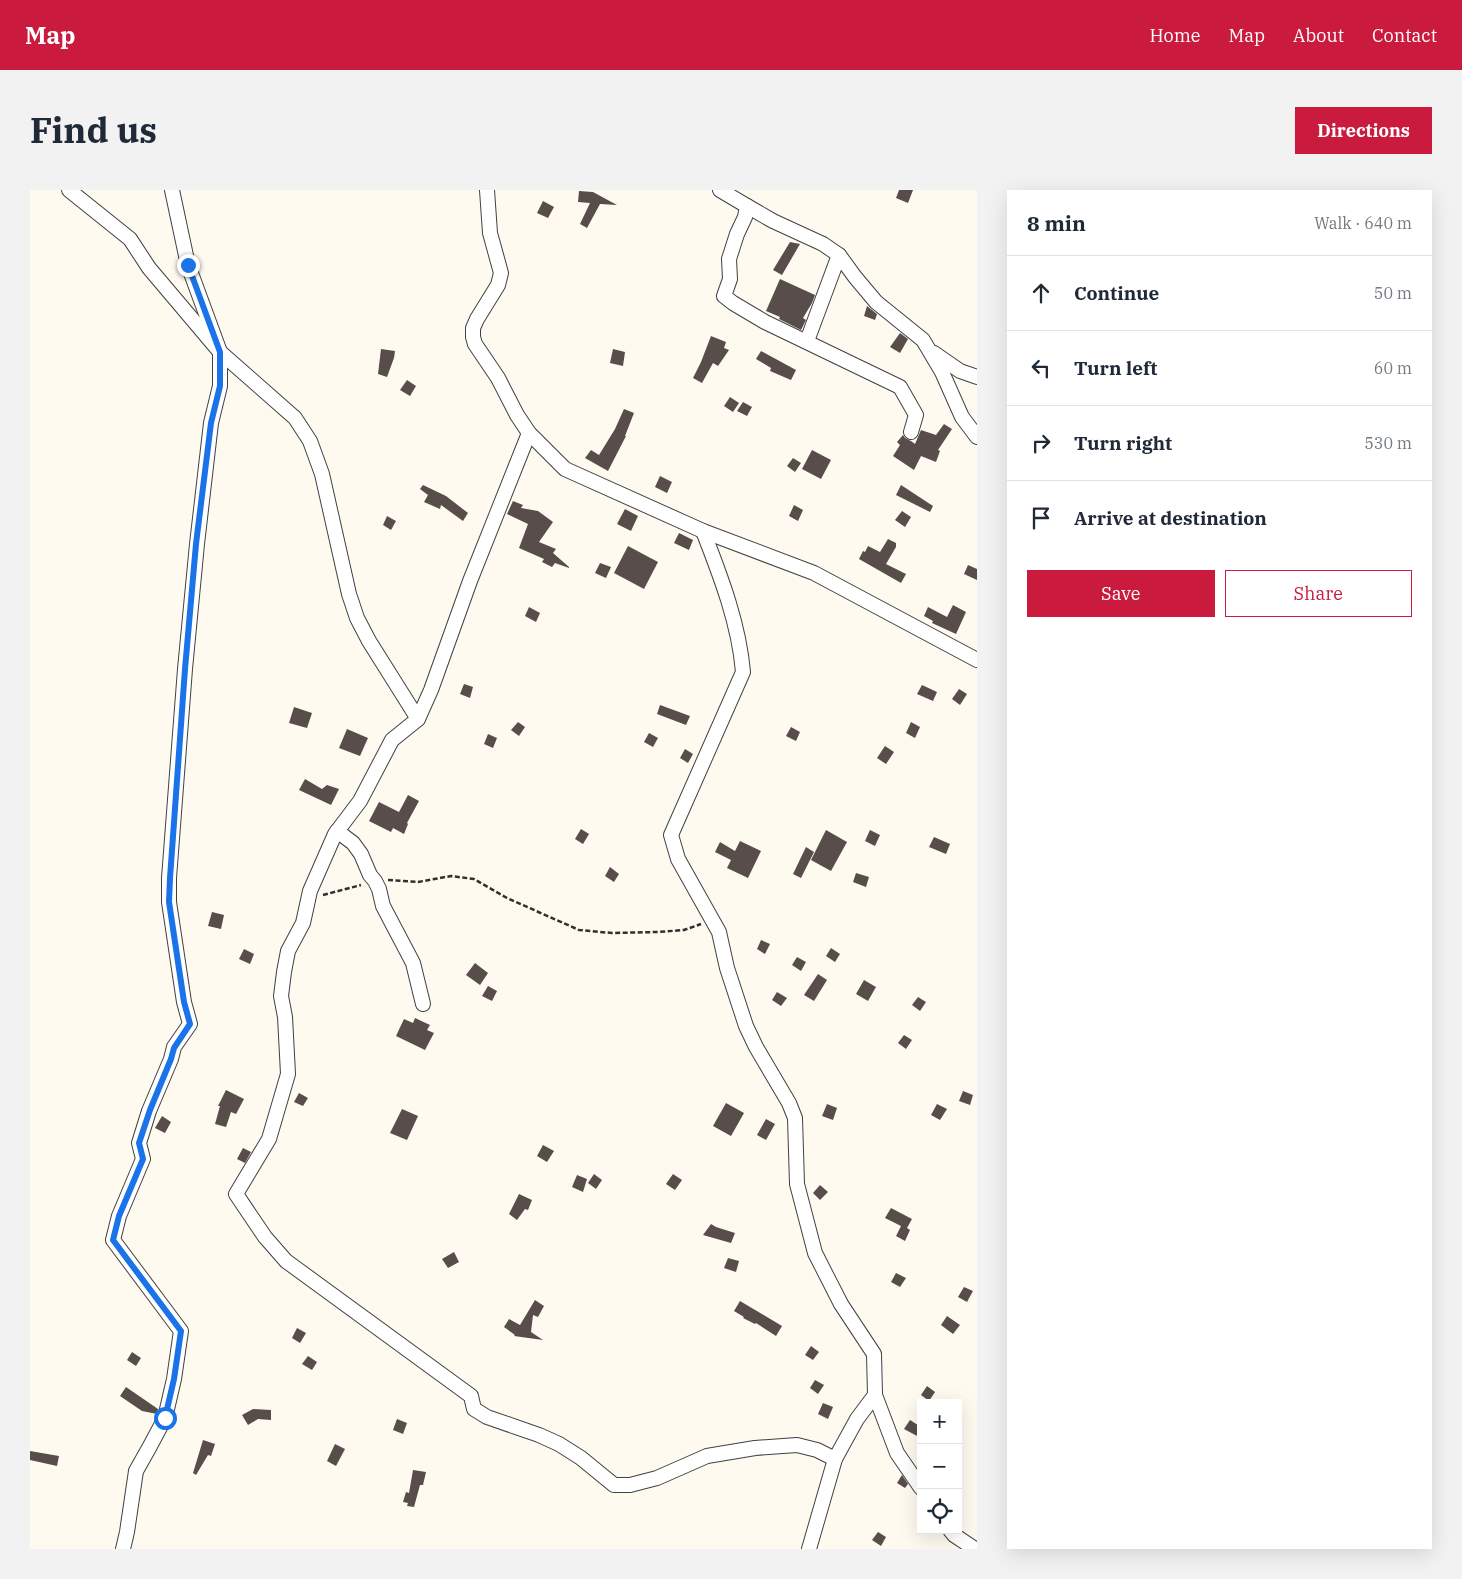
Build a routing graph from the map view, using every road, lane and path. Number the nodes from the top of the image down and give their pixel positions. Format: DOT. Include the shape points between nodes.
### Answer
graph roads {
  1 [pos="69,190"];
  2 [pos="172,190"];
  3 [pos="487,190"];
  4 [pos="720,190"];
  5 [pos="746,206"];
  6 [pos="839,255"];
  7 [pos="807,341"];
  8 [pos="929,350"];
  9 [pos="220,352"];
  10 [pos="977,377"];
  11 [pos="911,432"];
  12 [pos="529,433"];
  13 [pos="977,437"];
  14 [pos="703,532"];
  15 [pos="977,660"];
  16 [pos="418,718"];
  17 [pos="337,832"];
  18 [pos="375,881"];
  19 [pos="309,897"];
  20 [pos="712,920"];
  21 [pos="423,1004"];
  22 [pos="875,1395"];
  23 [pos="835,1459"];
  24 [pos="917,1482"];
  25 [pos="953,1534"];
  26 [pos="123,1549"];
  27 [pos="810,1549"];
  28 [pos="975,1549"];
  1 -- 9 [label="street" via="130,239 149,268"];
  2 -- 9 [label="street" via="188,265"];
  3 -- 12 [label="street" via="490,233 501,273 498,285 477,319 472,337"];
  4 -- 5 [label="street"];
  5 -- 6 [label="street"];
  5 -- 7 [label="street" via="745,218 729,259 730,279 724,296 765,322"];
  6 -- 7 [label="street"];
  6 -- 8 [label="street" via="876,302 923,340"];
  7 -- 11 [label="street" via="900,387 916,415"];
  8 -- 10 [label="street" via="960,371"];
  8 -- 13 [label="street" via="962,416"];
  9 -- 16 [label="street" via="295,418 310,441 322,474 357,618"];
  9 -- 26 [label="street" via="220,386 211,423 196,544 170,878 169,902 190,1024 174,1048 150,1110 139,1143 143,1159 119,1216 113,1240 181,1331 165,1418 136,1471"];
  12 -- 14 [label="street" via="565,469"];
  12 -- 16 [label="street"];
  14 -- 15 [label="street" via="814,573"];
  14 -- 20 [label="street" via="721,578 741,649 743,672 671,836 678,859"];
  16 -- 17 [label="street" via="392,740 360,801"];
  17 -- 18 [label="street" via="354,843"];
  17 -- 19 [label="street"];
  18 -- 19 [label="path" via="332,894"];
  18 -- 20 [label="path" via="418,882 451,876 474,879 507,898 579,930 658,932 684,930"];
  18 -- 21 [label="street" via="383,906 413,963"];
  19 -- 23 [label="street" via="303,923 288,951 283,980 288,1074 269,1139 236,1194 286,1261 471,1396 474,1409 559,1444 614,1485 630,1485 657,1478 707,1456 755,1448 796,1445"];
  20 -- 22 [label="street" via="719,932 746,1026 795,1118 797,1184 815,1253 841,1304 874,1354"];
  22 -- 23 [label="street" via="857,1419"];
  22 -- 24 [label="street" via="896,1453"];
  23 -- 27 [label="street"];
  25 -- 28 [label="street"];
}
